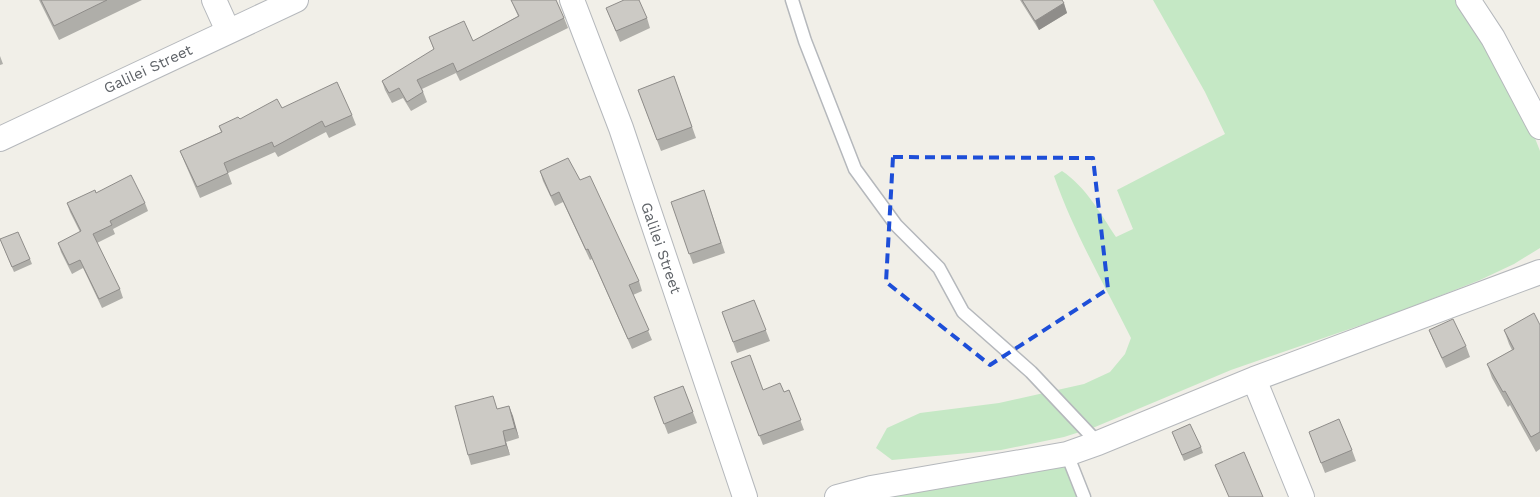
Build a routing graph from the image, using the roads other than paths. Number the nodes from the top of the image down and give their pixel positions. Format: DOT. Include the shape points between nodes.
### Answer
graph roads {
  1 [pos="214,0"];
  2 [pos="296,0"];
  3 [pos="572,0"];
  4 [pos="792,0"];
  5 [pos="1468,0"];
  6 [pos="228,31"];
  7 [pos="1540,127"];
  8 [pos="0,139"];
  9 [pos="1540,272"];
  10 [pos="1254,379"];
  11 [pos="1098,442"];
  12 [pos="1067,454"];
  13 [pos="745,497"];
  14 [pos="837,497"];
  15 [pos="1084,497"];
  16 [pos="1302,497"];
  1 -- 6 [label="street"];
  2 -- 6 [label="street, Galilei Street"];
  3 -- 13 [label="street, Galilei Street" via="621,128"];
  4 -- 11 [label="lane" via="855,169 896,225 938,268 964,312 1031,372"];
  5 -- 7 [label="street" via="1493,38"];
  6 -- 8 [label="street, Galilei Street"];
  9 -- 10 [label="street"];
  10 -- 11 [label="street"];
  10 -- 16 [label="street"];
  11 -- 12 [label="street"];
  12 -- 14 [label="street" via="871,488"];
  12 -- 15 [label="lane"];
}
